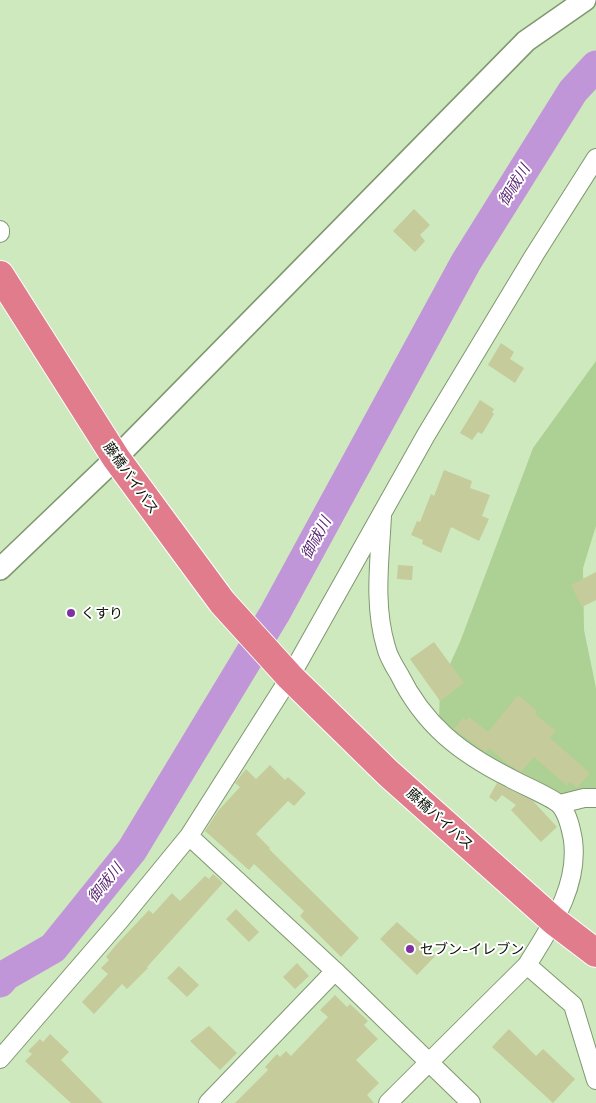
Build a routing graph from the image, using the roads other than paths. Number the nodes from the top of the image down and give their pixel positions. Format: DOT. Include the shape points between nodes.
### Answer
graph roads {
  1 [pos="585,0"];
  2 [pos="596,158"];
  3 [pos="0,275"];
  4 [pos="116,458"];
  5 [pos="383,510"];
  6 [pos="0,569"];
  7 [pos="285,672"];
  8 [pos="596,798"];
  9 [pos="560,804"];
  10 [pos="189,836"];
  11 [pos="554,921"];
  12 [pos="596,954"];
  13 [pos="527,965"];
  14 [pos="335,971"];
  15 [pos="0,1059"];
  16 [pos="429,1062"];
  17 [pos="596,1080"];
  18 [pos="208,1103"];
  19 [pos="388,1103"];
  20 [pos="471,1103"];
  1 -- 4 [label="street" via="526,41"];
  2 -- 5 [label="street" via="530,262"];
  3 -- 4 [label="highway, 藤橋バイパス"];
  4 -- 6 [label="street"];
  4 -- 7 [label="highway, 藤橋バイパス" via="222,602"];
  5 -- 7 [label="street"];
  5 -- 9 [label="street" via="378,606 386,648 403,683 429,721 452,744 484,765"];
  7 -- 10 [label="street"];
  7 -- 11 [label="highway, 藤橋バイパス" via="388,773"];
  8 -- 9 [label="street"];
  9 -- 11 [label="street" via="571,827 574,854 571,882"];
  10 -- 14 [label="street"];
  10 -- 15 [label="street" via="122,919"];
  11 -- 12 [label="highway, 藤橋バイパス"];
  11 -- 13 [label="street"];
  13 -- 16 [label="street"];
  13 -- 17 [label="street" via="573,1005"];
  14 -- 16 [label="street"];
  14 -- 18 [label="street"];
  16 -- 19 [label="street"];
  16 -- 20 [label="street"];
}
